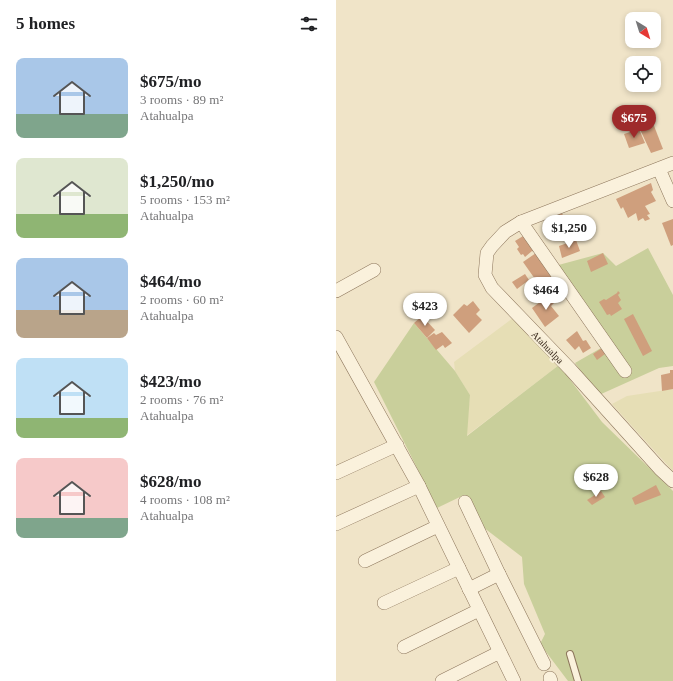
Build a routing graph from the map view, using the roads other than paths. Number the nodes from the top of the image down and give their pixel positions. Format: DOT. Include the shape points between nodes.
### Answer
graph roads {
  1 [pos="673,163"];
  2 [pos="659,169"];
  3 [pos="673,201"];
  4 [pos="521,222"];
  5 [pos="374,270"];
  6 [pos="336,291"];
  7 [pos="336,337"];
  8 [pos="625,371"];
  9 [pos="397,445"];
  10 [pos="336,473"];
  11 [pos="673,481"];
  12 [pos="419,486"];
  13 [pos="465,502"];
  14 [pos="336,524"];
  15 [pos="438,526"];
  16 [pos="365,561"];
  17 [pos="459,568"];
  18 [pos="499,574"];
  19 [pos="469,589"];
  20 [pos="384,604"];
  21 [pos="479,610"];
  22 [pos="404,647"];
  23 [pos="500,653"];
  24 [pos="570,654"];
  25 [pos="544,664"];
  26 [pos="442,681"];
  27 [pos="514,681"];
  28 [pos="578,681"];
  1 -- 2 [label="street, Atahualpa"];
  2 -- 3 [label="street"];
  2 -- 4 [label="street, Atahualpa"];
  4 -- 8 [label="street"];
  4 -- 11 [label="street, Atahualpa" via="505,232 487,253 485,275 492,288"];
  5 -- 6 [label="street"];
  7 -- 9 [label="street"];
  9 -- 10 [label="street"];
  9 -- 12 [label="street"];
  12 -- 14 [label="street"];
  12 -- 15 [label="street"];
  13 -- 18 [label="street"];
  15 -- 16 [label="street"];
  15 -- 17 [label="street"];
  17 -- 19 [label="street"];
  17 -- 20 [label="street"];
  18 -- 19 [label="street"];
  18 -- 25 [label="street"];
  19 -- 21 [label="street"];
  21 -- 22 [label="street"];
  21 -- 23 [label="street"];
  23 -- 26 [label="street"];
  23 -- 27 [label="street"];
  24 -- 28 [label="lane"];
}
